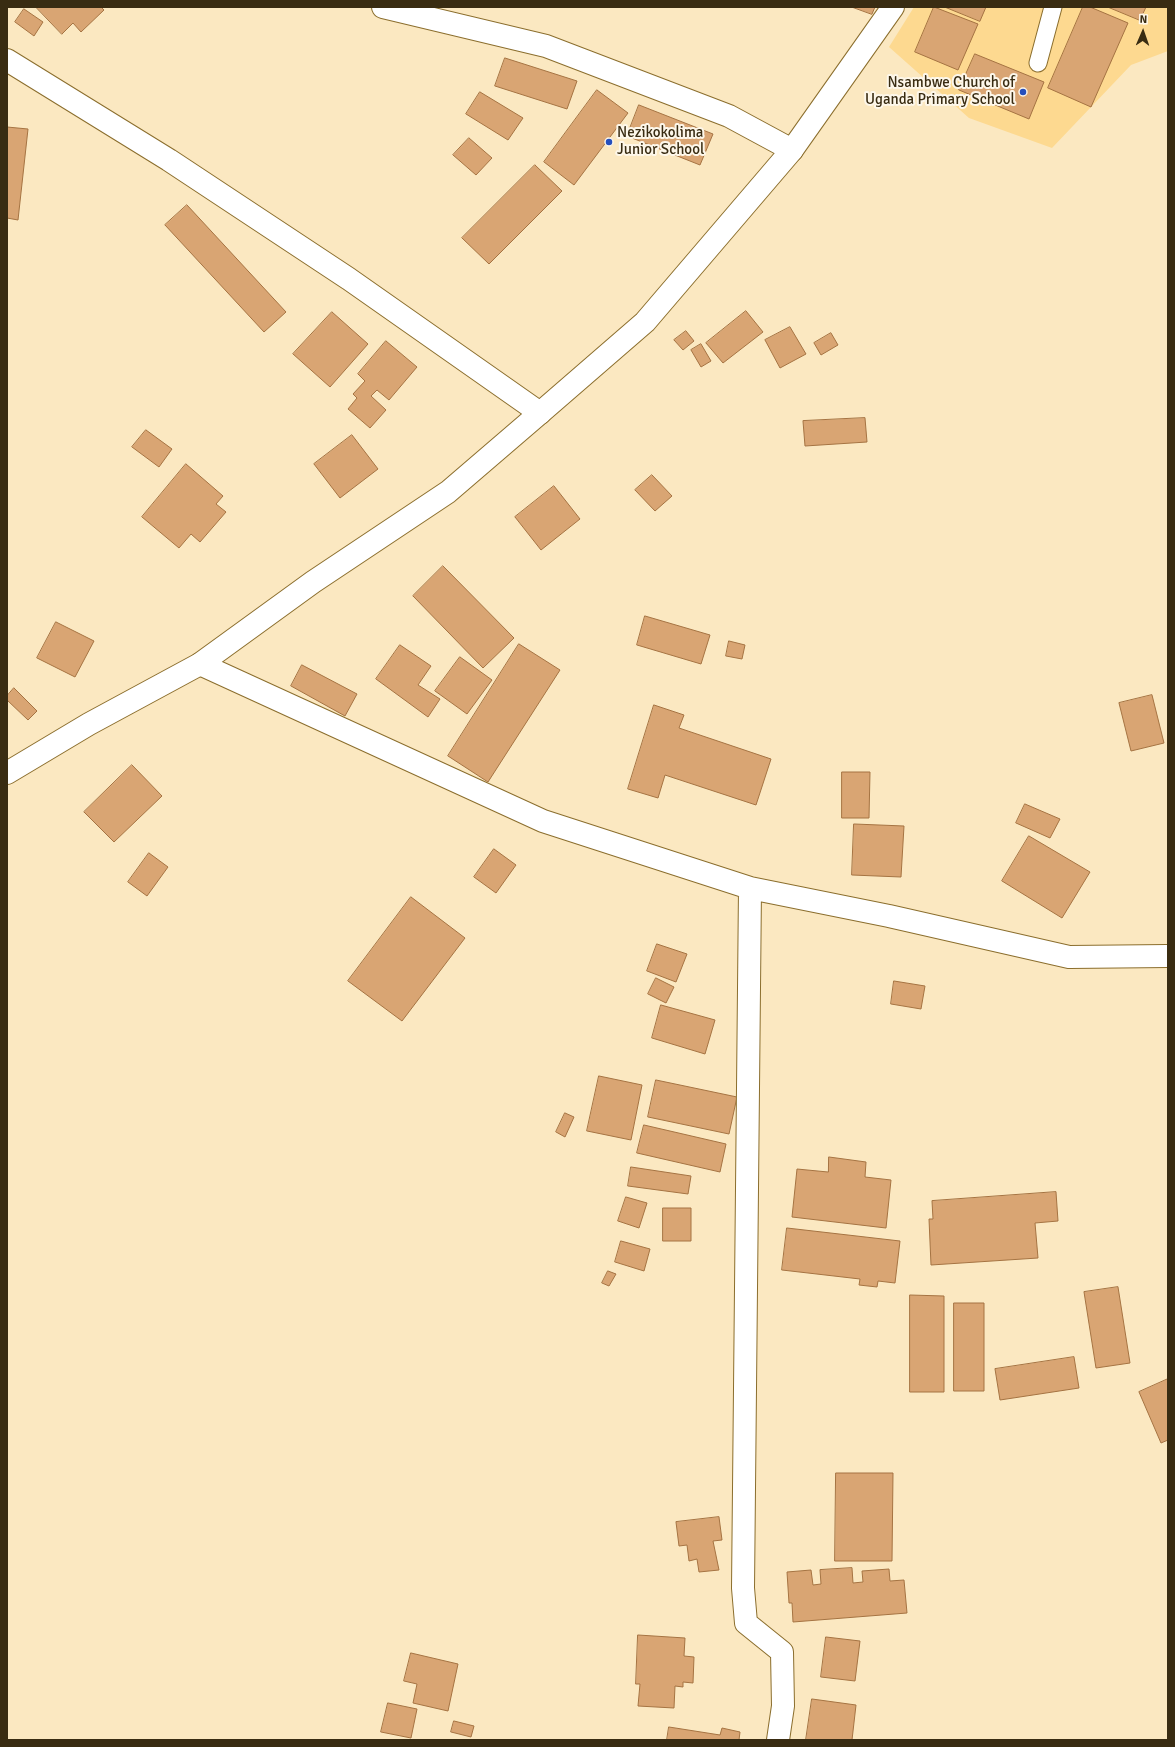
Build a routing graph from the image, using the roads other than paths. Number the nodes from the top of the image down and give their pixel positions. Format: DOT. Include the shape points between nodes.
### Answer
graph roads {
  1 [pos="383,7"];
  2 [pos="893,7"];
  3 [pos="1053,7"];
  4 [pos="7,60"];
  5 [pos="1038,63"];
  6 [pos="792,150"];
  7 [pos="540,414"];
  8 [pos="200,664"];
  9 [pos="7,773"];
  10 [pos="750,888"];
  11 [pos="1168,956"];
  12 [pos="778,1740"];
  1 -- 6 [label="street" via="546,46 729,116"];
  2 -- 6 [label="street"];
  3 -- 5 [label="lane"];
  4 -- 7 [label="street" via="169,160 343,274"];
  6 -- 7 [label="street" via="644,322"];
  7 -- 8 [label="street" via="448,492 313,582"];
  8 -- 9 [label="street" via="89,724"];
  8 -- 10 [label="street" via="543,821"];
  10 -- 11 [label="street" via="889,916 1069,957"];
  10 -- 12 [label="street" via="742,1588 746,1623 782,1652 783,1706"];
}
